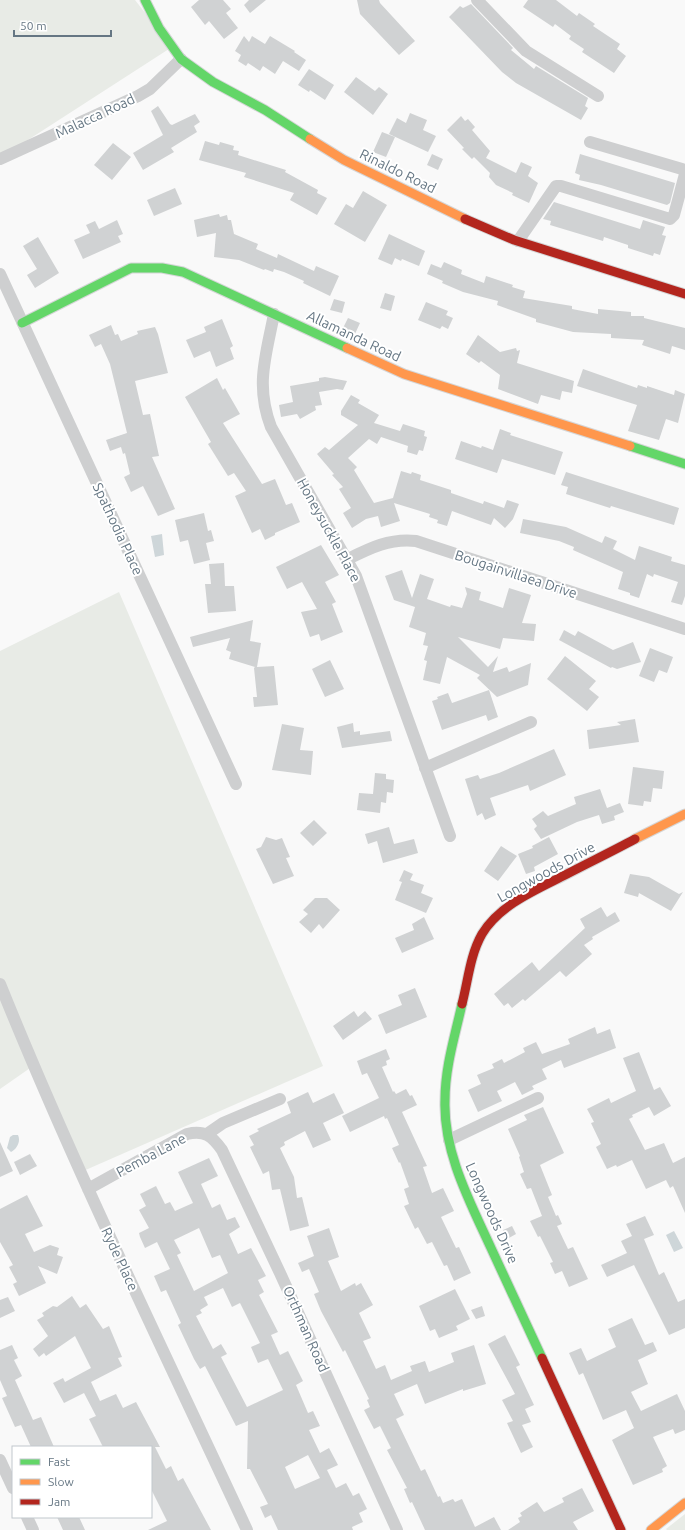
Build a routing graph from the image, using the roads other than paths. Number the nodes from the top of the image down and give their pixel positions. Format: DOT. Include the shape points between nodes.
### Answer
graph roads {
  1 [pos="145,0"];
  2 [pos="477,0"];
  3 [pos="181,59"];
  4 [pos="598,96"];
  5 [pos="590,142"];
  6 [pos="0,159"];
  7 [pos="685,174"];
  8 [pos="518,241"];
  9 [pos="0,274"];
  10 [pos="685,294"];
  11 [pos="274,314"];
  12 [pos="22,323"];
  13 [pos="685,464"];
  14 [pos="348,559"];
  15 [pos="685,629"];
  16 [pos="531,722"];
  17 [pos="425,768"];
  18 [pos="236,784"];
  19 [pos="685,814"];
  20 [pos="450,836"];
  21 [pos="0,984"];
  22 [pos="538,1098"];
  23 [pos="280,1099"];
  24 [pos="207,1134"];
  25 [pos="449,1140"];
  26 [pos="88,1189"];
  27 [pos="0,1460"];
  28 [pos="12,1486"];
  29 [pos="685,1503"];
  30 [pos="27,1518"];
  31 [pos="33,1530"];
  32 [pos="247,1530"];
  33 [pos="397,1530"];
  34 [pos="621,1530"];
  35 [pos="651,1530"];
  1 -- 3 [label="street, Rinaldo Road" via="159,28"];
  2 -- 4 [label="street" via="526,52"];
  3 -- 6 [label="street, Malacca Road" via="138,96"];
  3 -- 8 [label="street, Rinaldo Road" via="213,82 264,110 344,160 444,210"];
  5 -- 7 [label="street" via="682,170"];
  7 -- 8 [label="street" via="674,215 670,219 556,186"];
  8 -- 10 [label="street, Rinaldo Road"];
  9 -- 12 [label="street, Spathodia Place"];
  11 -- 12 [label="street, Allamanda Road" via="183,272 146,267 131,268 113,275"];
  11 -- 13 [label="street, Allamanda Road" via="384,366 425,382"];
  11 -- 14 [label="street, Honeysuckle Place" via="263,374 265,413"];
  12 -- 18 [label="street, Spathodia Place"];
  14 -- 15 [label="street, Bougainvillaea Drive" via="387,542 401,539 416,541"];
  14 -- 17 [label="street, Honeysuckle Place"];
  16 -- 17 [label="street"];
  17 -- 20 [label="street, Honeysuckle Place"];
  19 -- 25 [label="street, Longwoods Drive" via="510,905 482,934 473,957 445,1090"];
  21 -- 26 [label="street, Ryde Place" via="33,1066"];
  22 -- 25 [label="street"];
  23 -- 24 [label="street, Pemba Lane" via="223,1123"];
  24 -- 26 [label="street, Pemba Lane" via="187,1134"];
  24 -- 33 [label="street, Orthman Road" via="222,1150"];
  25 -- 34 [label="street, Longwoods Drive" via="466,1193"];
  26 -- 32 [label="street, Ryde Place"];
  27 -- 28 [label="street"];
  29 -- 35 [label="street"];
  30 -- 31 [label="street"];
}
